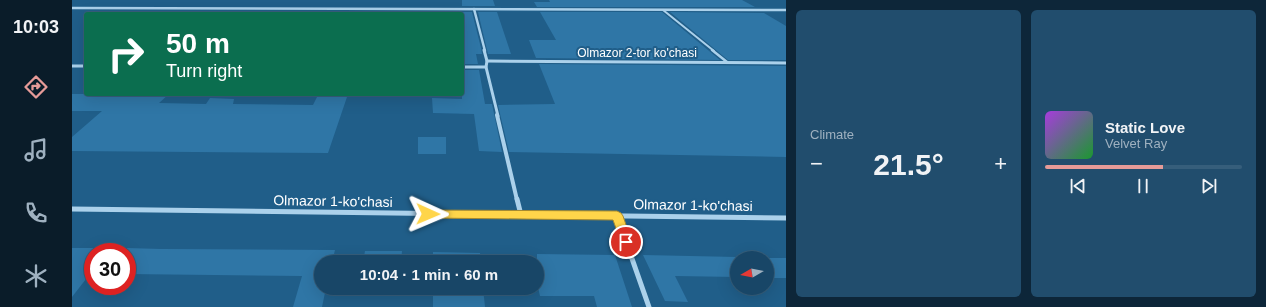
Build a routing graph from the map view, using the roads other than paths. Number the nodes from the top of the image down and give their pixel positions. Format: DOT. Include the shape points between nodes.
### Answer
graph roads {
  1 [pos="72,8"];
  2 [pos="78,8"];
  3 [pos="474,9"];
  4 [pos="663,10"];
  5 [pos="786,10"];
  6 [pos="72,12"];
  7 [pos="487,61"];
  8 [pos="727,62"];
  9 [pos="786,63"];
  10 [pos="72,66"];
  11 [pos="84,66"];
  12 [pos="464,67"];
  13 [pos="486,67"];
  14 [pos="72,209"];
  15 [pos="521,215"];
  16 [pos="617,216"];
  17 [pos="786,218"];
  18 [pos="649,307"];
  1 -- 2 [label="street"];
  2 -- 3 [label="street"];
  2 -- 6 [label="street"];
  3 -- 4 [label="street"];
  3 -- 7 [label="street"];
  4 -- 5 [label="street"];
  4 -- 8 [label="lane"];
  7 -- 8 [label="street, Olmazor 2-tor ko'chasi"];
  7 -- 13 [label="street"];
  8 -- 9 [label="street, Olmazor 2-tor ko'chasi"];
  10 -- 11 [label="street"];
  12 -- 13 [label="street"];
  13 -- 15 [label="street"];
  14 -- 15 [label="street, Olmazor 1-ko'chasi"];
  15 -- 16 [label="street, Olmazor 1-ko'chasi"];
  16 -- 17 [label="street, Olmazor 1-ko'chasi"];
  16 -- 18 [label="street"];
}
